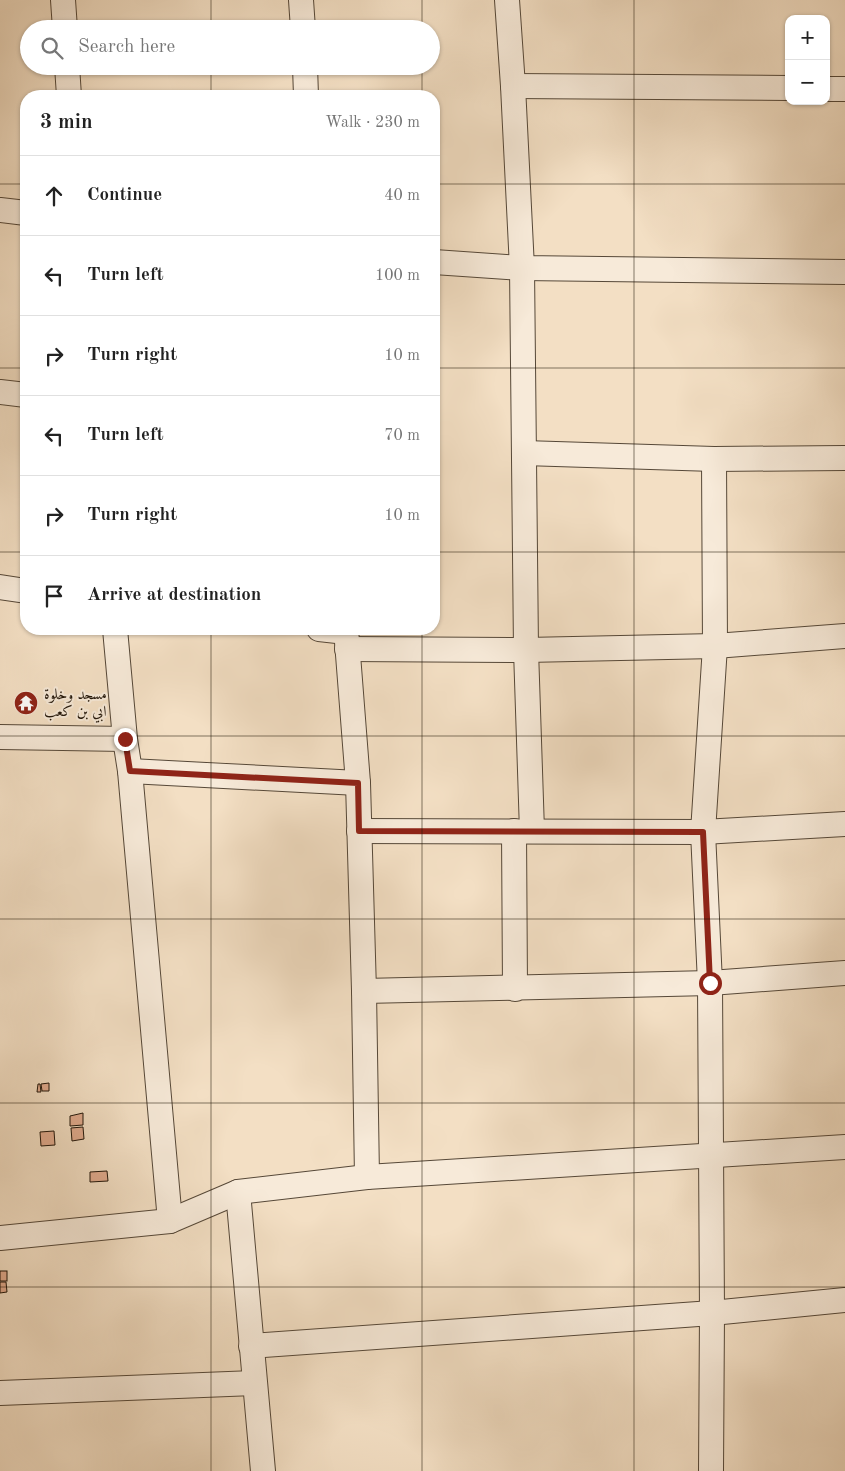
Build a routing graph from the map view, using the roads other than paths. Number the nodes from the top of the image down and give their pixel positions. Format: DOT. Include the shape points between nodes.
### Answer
graph roads {
  1 [pos="63,0"];
  2 [pos="301,0"];
  3 [pos="507,0"];
  4 [pos="64,20"];
  5 [pos="302,20"];
  6 [pos="68,75"];
  7 [pos="305,75"];
  8 [pos="514,86"];
  9 [pos="785,88"];
  10 [pos="830,89"];
  11 [pos="845,89"];
  12 [pos="69,90"];
  13 [pos="306,90"];
  14 [pos="0,210"];
  15 [pos="20,212"];
  16 [pos="440,262"];
  17 [pos="522,268"];
  18 [pos="845,272"];
  19 [pos="0,392"];
  20 [pos="20,394"];
  21 [pos="524,453"];
  22 [pos="845,458"];
  23 [pos="714,459"];
  24 [pos="0,586"];
  25 [pos="20,590"];
  26 [pos="116,635"];
  27 [pos="346,636"];
  28 [pos="845,636"];
  29 [pos="715,646"];
  30 [pos="526,650"];
  31 [pos="0,738"];
  32 [pos="125,739"];
  33 [pos="130,771"];
  34 [pos="358,783"];
  35 [pos="845,824"];
  36 [pos="359,831"];
  37 [pos="523,831"];
  38 [pos="703,832"];
  39 [pos="845,973"];
  40 [pos="710,983"];
  41 [pos="515,988"];
  42 [pos="364,991"];
  43 [pos="845,1147"];
  44 [pos="711,1154"];
  45 [pos="367,1177"];
  46 [pos="238,1192"];
  47 [pos="170,1221"];
  48 [pos="0,1238"];
  49 [pos="845,1300"];
  50 [pos="712,1313"];
  51 [pos="251,1346"];
  52 [pos="254,1383"];
  53 [pos="0,1393"];
  54 [pos="263,1471"];
  55 [pos="711,1471"];
  1 -- 4 [label="street"];
  2 -- 5 [label="street"];
  3 -- 8 [label="street"];
  6 -- 12 [label="street"];
  7 -- 13 [label="street"];
  8 -- 9 [label="street"];
  8 -- 17 [label="street"];
  10 -- 11 [label="street"];
  14 -- 15 [label="street"];
  16 -- 17 [label="street"];
  17 -- 18 [label="street"];
  17 -- 21 [label="street"];
  19 -- 20 [label="street"];
  21 -- 23 [label="street"];
  21 -- 30 [label="street"];
  22 -- 23 [label="street"];
  23 -- 29 [label="street"];
  24 -- 25 [label="street"];
  26 -- 32 [label="street"];
  27 -- 30 [label="street"];
  27 -- 34 [label="street"];
  28 -- 29 [label="street"];
  29 -- 30 [label="street"];
  29 -- 38 [label="street"];
  30 -- 37 [label="street"];
  31 -- 32 [label="street"];
  32 -- 33 [label="street"];
  33 -- 34 [label="street"];
  33 -- 47 [label="street"];
  34 -- 36 [label="street"];
  35 -- 38 [label="street"];
  36 -- 37 [label="street"];
  36 -- 42 [label="street"];
  37 -- 38 [label="street"];
  37 -- 41 [label="street"];
  38 -- 40 [label="street"];
  39 -- 40 [label="street"];
  40 -- 41 [label="street"];
  40 -- 44 [label="street"];
  41 -- 42 [label="street"];
  42 -- 45 [label="street"];
  43 -- 44 [label="street"];
  44 -- 45 [label="street"];
  44 -- 50 [label="street"];
  45 -- 46 [label="street"];
  46 -- 47 [label="street"];
  46 -- 51 [label="street"];
  47 -- 48 [label="street"];
  49 -- 50 [label="street"];
  50 -- 51 [label="street"];
  50 -- 55 [label="street"];
  51 -- 52 [label="street"];
  52 -- 53 [label="street"];
  52 -- 54 [label="street"];
}
